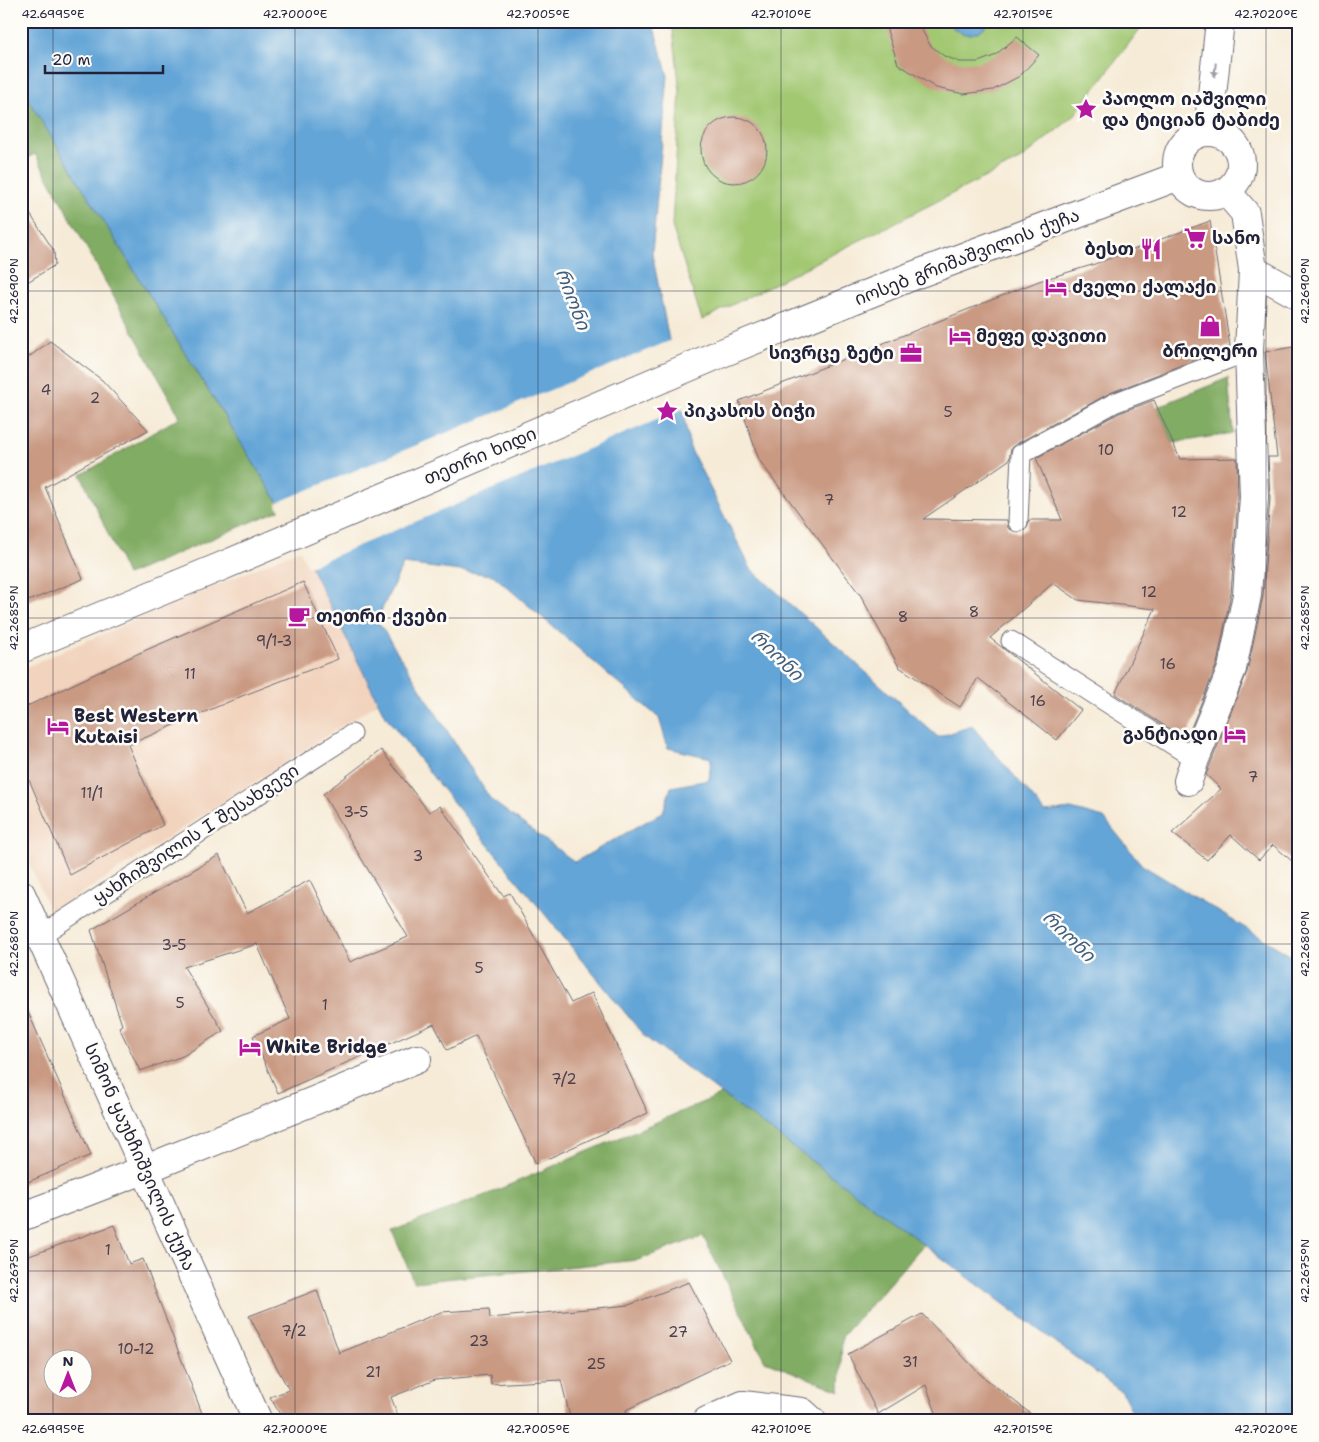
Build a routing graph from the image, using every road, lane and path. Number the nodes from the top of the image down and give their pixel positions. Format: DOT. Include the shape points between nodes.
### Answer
graph roads {
  1 [pos="1220,21"];
  2 [pos="1208,132"];
  3 [pos="1179,176"];
  4 [pos="1226,191"];
  5 [pos="1252,270"];
  6 [pos="1298,296"];
  7 [pos="1249,351"];
  8 [pos="722,353"];
  9 [pos="1018,522"];
  10 [pos="1011,641"];
  11 [pos="21,649"];
  12 [pos="352,734"];
  13 [pos="1192,770"];
  14 [pos="21,894"];
  15 [pos="41,935"];
  16 [pos="417,1058"];
  17 [pos="146,1169"];
  18 [pos="21,1217"];
  19 [pos="258,1421"];
  20 [pos="707,1421"];
  21 [pos="812,1421"];
  1 -- 2 [label="street, one-way"];
  2 -- 3 [label="street" via="1186,142 1179,154"];
  2 -- 4 [label="street" via="1217,132 1232,140 1240,155 1240,172 1233,186"];
  3 -- 4 [label="street" via="1197,193 1207,196"];
  3 -- 8 [label="street, იოსებ გრიშაშვილის ქუჩა" via="915,275"];
  4 -- 5 [label="street" via="1245,213"];
  5 -- 6 [label="street"];
  5 -- 7 [label="street"];
  7 -- 9 [label="lane" via="1114,404 1021,454"];
  7 -- 13 [label="street" via="1254,498 1247,596 1232,669"];
  8 -- 11 [label="street, თეთრი ხიდი"];
  10 -- 13 [label="lane"];
  12 -- 15 [label="lane, ყახჩიშვილის I შესახვევი"];
  14 -- 15 [label="street, სიმონ ყაუხჩიშვილის ქუჩა"];
  15 -- 17 [label="street, სიმონ ყაუხჩიშვილის ქუჩა"];
  16 -- 17 [label="street"];
  17 -- 18 [label="street"];
  17 -- 19 [label="street, სიმონ ყაუხჩიშვილის ქუჩა"];
  20 -- 21 [label="street" via="743,1405 802,1412"];
}
